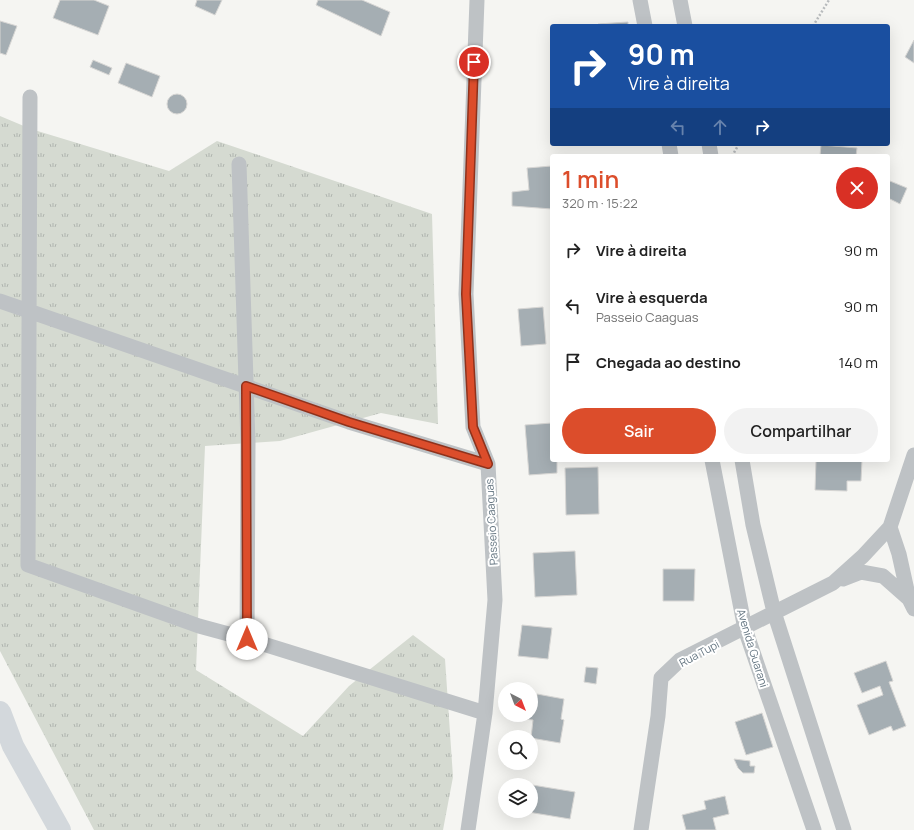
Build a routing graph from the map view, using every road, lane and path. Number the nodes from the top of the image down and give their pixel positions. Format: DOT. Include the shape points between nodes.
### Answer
graph roads {
  1 [pos="477,0"];
  2 [pos="640,0"];
  3 [pos="680,0"];
  4 [pos="829,0"];
  5 [pos="645,24"];
  6 [pos="685,24"];
  7 [pos="814,24"];
  8 [pos="30,96"];
  9 [pos="239,164"];
  10 [pos="0,301"];
  11 [pos="28,311"];
  12 [pos="246,386"];
  13 [pos="914,455"];
  14 [pos="712,462"];
  15 [pos="742,462"];
  16 [pos="488,464"];
  17 [pos="890,527"];
  18 [pos="833,583"];
  19 [pos="912,604"];
  20 [pos="774,612"];
  21 [pos="745,629"];
  22 [pos="247,639"];
  23 [pos="0,712"];
  24 [pos="485,713"];
  25 [pos="6,742"];
  26 [pos="60,830"];
  27 [pos="468,830"];
  28 [pos="641,830"];
  29 [pos="814,830"];
  30 [pos="844,830"];
  1 -- 16 [label="street, Passeio Caaguas" via="466,294 473,427"];
  2 -- 5 [label="street"];
  3 -- 6 [label="street"];
  4 -- 7 [label="path"];
  8 -- 11 [label="street"];
  9 -- 12 [label="street"];
  10 -- 11 [label="street"];
  11 -- 12 [label="street"];
  11 -- 22 [label="street" via="28,565 199,626"];
  12 -- 16 [label="street" via="349,422"];
  12 -- 22 [label="street"];
  13 -- 17 [label="street"];
  14 -- 21 [label="street, Avenida Guarani"];
  15 -- 20 [label="street" via="753,525"];
  16 -- 24 [label="street, Passeio Caaguas" via="496,600"];
  17 -- 18 [label="street, Rua Tupi"];
  17 -- 19 [label="street" via="900,554"];
  18 -- 19 [label="street, Rua Tupi" via="861,572 883,576"];
  18 -- 20 [label="street, Rua Tupi"];
  20 -- 21 [label="street, Rua Tupi"];
  20 -- 30 [label="street"];
  21 -- 28 [label="street, Rua Tupi" via="680,660 661,678"];
  21 -- 29 [label="street, Avenida Guarani"];
  22 -- 24 [label="street"];
  23 -- 25 [label="main road"];
  24 -- 27 [label="street, Passeio Caaguas"];
  25 -- 26 [label="main road"];
}
